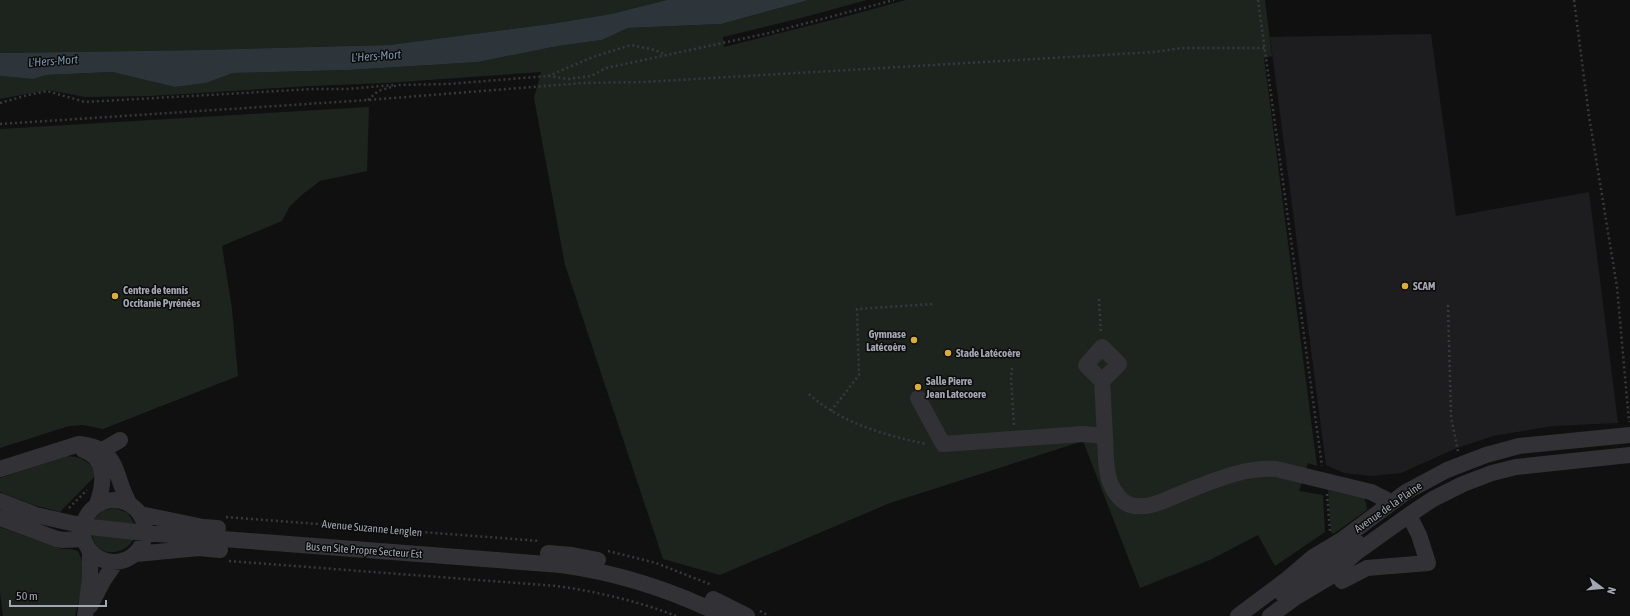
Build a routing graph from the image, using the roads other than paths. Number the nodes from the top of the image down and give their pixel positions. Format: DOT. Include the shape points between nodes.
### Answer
graph roads {
  1 [pos="1102,381"];
  2 [pos="918,398"];
  3 [pos="1630,435"];
  4 [pos="1105,436"];
  5 [pos="120,440"];
  6 [pos="1630,446"];
  7 [pos="66,448"];
  8 [pos="103,450"];
  9 [pos="1630,455"];
  10 [pos="0,469"];
  11 [pos="0,501"];
  12 [pos="97,504"];
  13 [pos="1390,504"];
  14 [pos="134,508"];
  15 [pos="1409,515"];
  16 [pos="0,518"];
  17 [pos="145,533"];
  18 [pos="85,539"];
  19 [pos="136,554"];
  20 [pos="116,562"];
  21 [pos="1342,581"];
  22 [pos="93,589"];
  23 [pos="750,611"];
  24 [pos="85,616"];
  25 [pos="702,616"];
  26 [pos="724,616"];
  27 [pos="1238,616"];
  28 [pos="1254,616"];
  29 [pos="1270,616"];
  1 -- 1 [label="street" via="1086,364 1102,348 1119,364"];
  1 -- 4 [label="street"];
  2 -- 4 [label="street" via="943,444 1083,434"];
  3 -- 13 [label="street, Avenue de la Plaine" via="1519,446 1486,455 1432,477"];
  4 -- 13 [label="street" via="1109,481 1117,495 1134,506 1150,506 1244,470 1261,468 1276,469 1371,492 1385,498"];
  5 -- 8 [label="street"];
  6 -- 28 [label="street" via="1540,454 1500,461 1452,478 1405,505"];
  7 -- 8 [label="street" via="79,444"];
  7 -- 10 [label="street"];
  7 -- 12 [label="street" via="86,451 99,462 102,488"];
  8 -- 14 [label="street" via="113,463 120,485"];
  9 -- 15 [label="street, Avenue de la Plaine" via="1516,467 1492,473 1448,491"];
  11 -- 18 [label="street, Bus en Site Propre Secteur Est"];
  12 -- 14 [label="street, Avenue Suzanne Lenglen" via="113,499"];
  12 -- 18 [label="street" via="85,517"];
  13 -- 27 [label="street, Avenue de la Plaine" via="1343,539 1313,557"];
  14 -- 17 [label="street" via="144,523"];
  14 -- 23 [label="street, Avenue Suzanne Lenglen" via="203,527 572,555 651,574"];
  15 -- 21 [label="street" via="1428,563 1368,568"];
  15 -- 29 [label="street, Avenue de la Plaine" via="1357,552 1328,578"];
  16 -- 18 [label="street" via="57,539"];
  17 -- 18 [label="street, Bus en Site Propre Secteur Est"];
  17 -- 19 [label="street" via="144,541"];
  17 -- 26 [label="street, Bus en Site Propre Secteur Est" via="579,568 647,584"];
  18 -- 20 [label="street" via="98,558 106,562"];
  18 -- 22 [label="street"];
  19 -- 20 [label="street"];
  19 -- 25 [label="street" via="199,548 560,575 645,594"];
  20 -- 22 [label="street"];
  22 -- 24 [label="street"];
}
